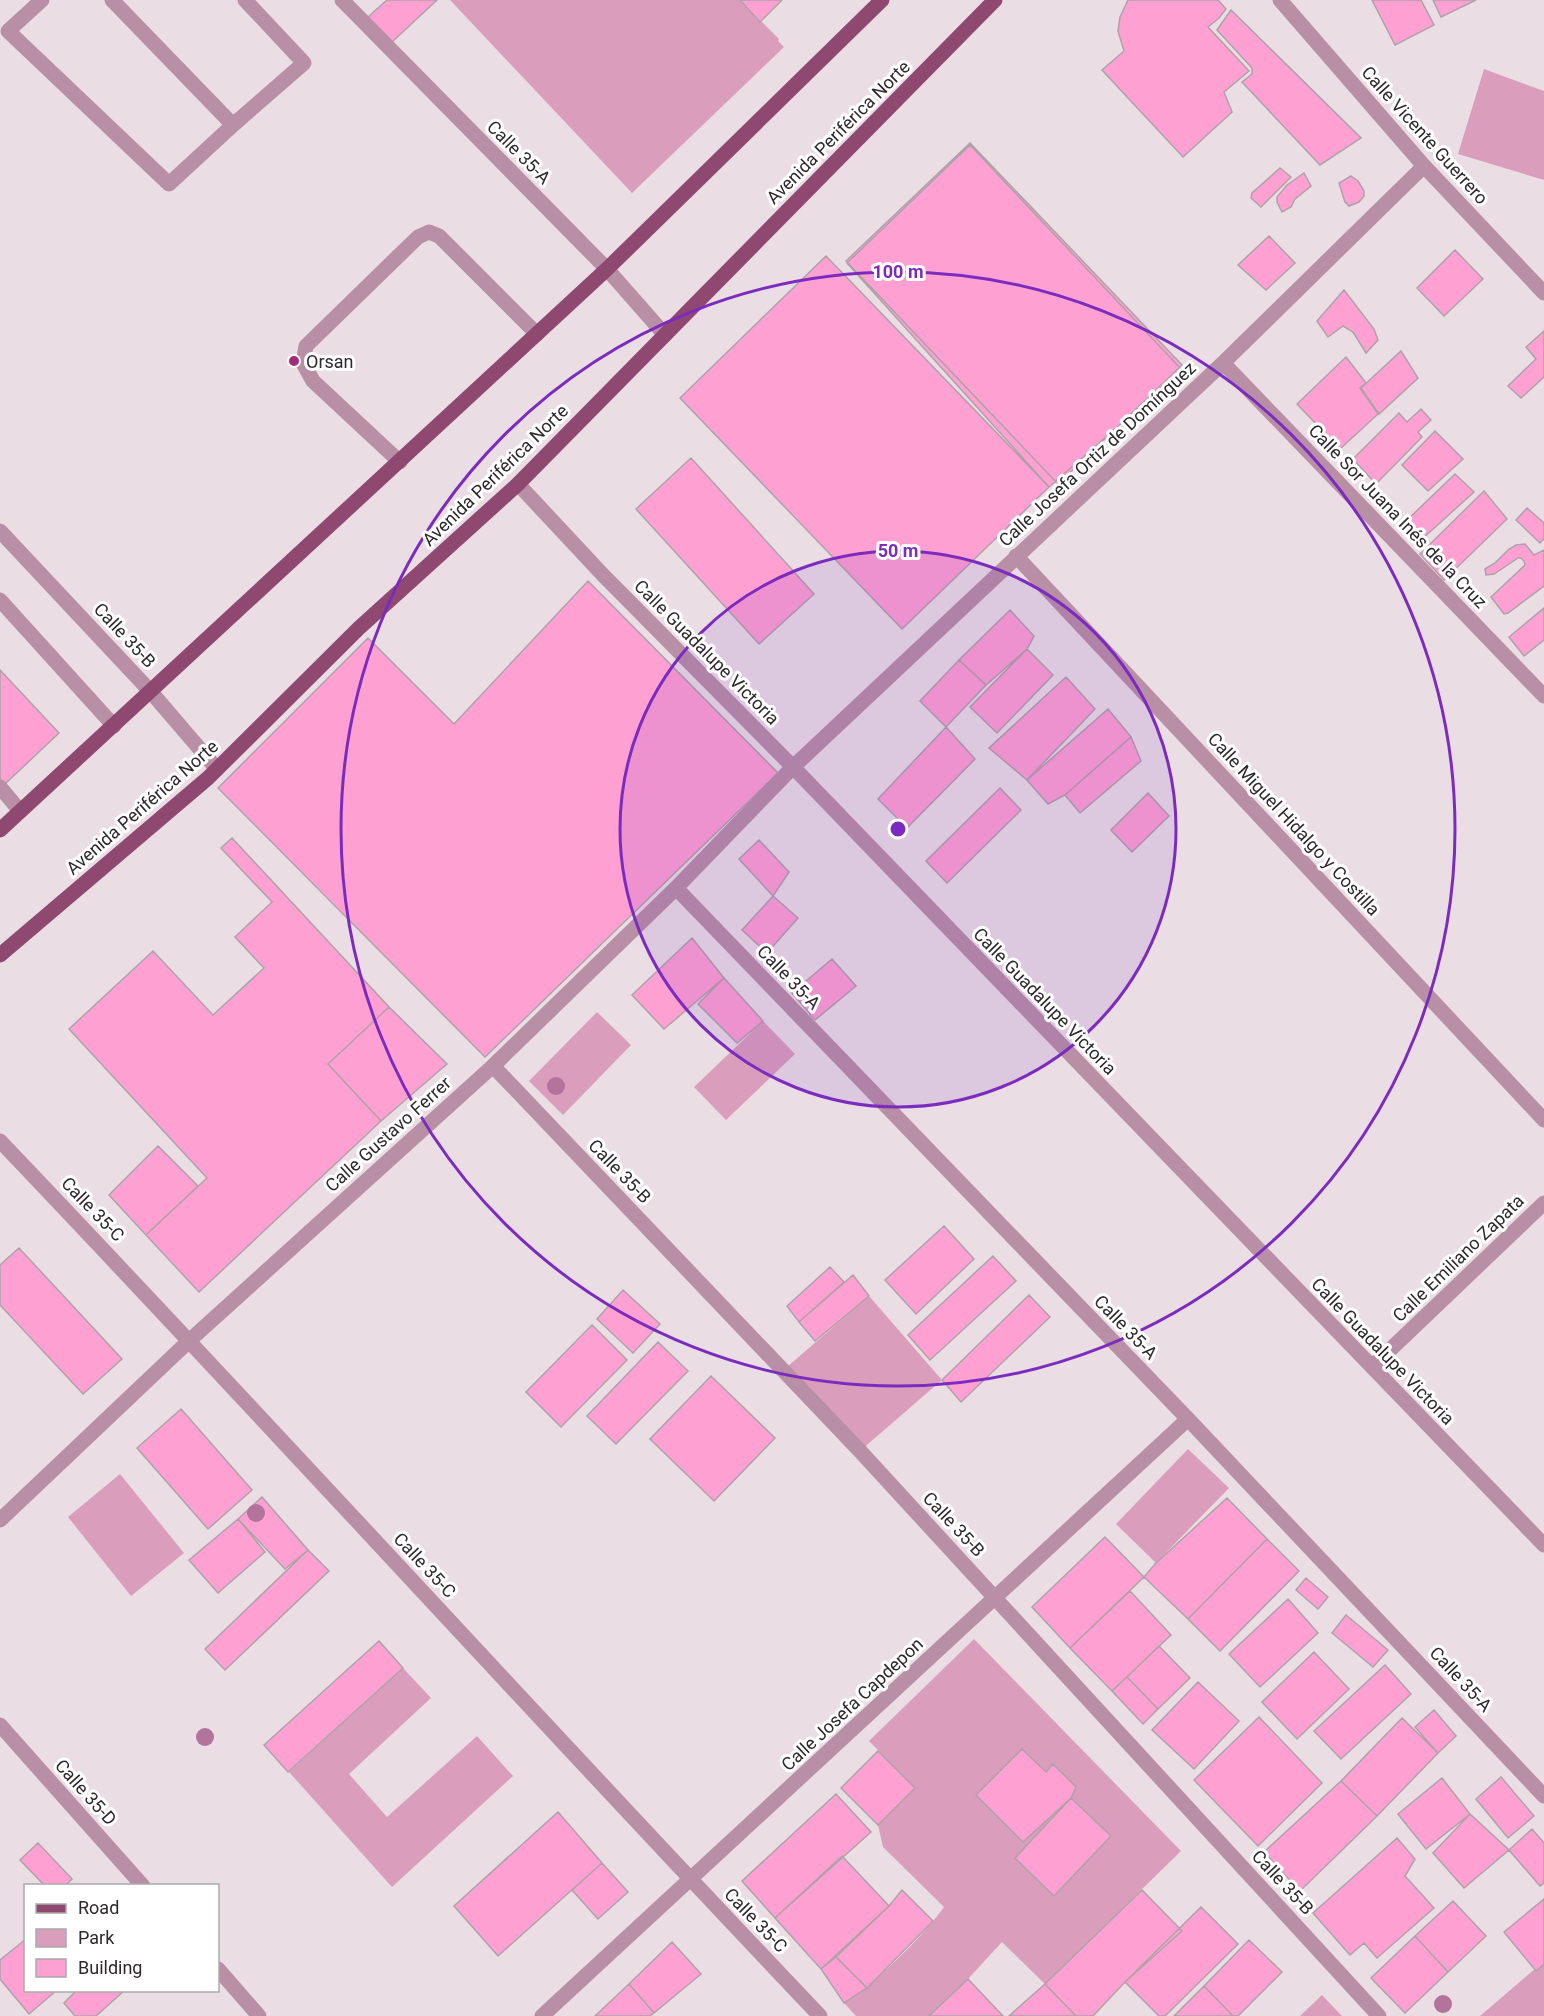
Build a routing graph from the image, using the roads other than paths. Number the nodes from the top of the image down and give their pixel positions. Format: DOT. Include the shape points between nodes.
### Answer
graph roads {
  1 [pos="42,0"];
  2 [pos="112,0"];
  3 [pos="244,0"];
  4 [pos="342,0"];
  5 [pos="882,0"];
  6 [pos="995,0"];
  7 [pos="1280,0"];
  8 [pos="232,125"];
  9 [pos="1424,166"];
  10 [pos="607,269"];
  11 [pos="1544,293"];
  12 [pos="537,334"];
  13 [pos="665,335"];
  14 [pos="1223,363"];
  15 [pos="400,462"];
  16 [pos="518,484"];
  17 [pos="0,531"];
  18 [pos="1016,556"];
  19 [pos="0,600"];
  20 [pos="151,692"];
  21 [pos="1544,696"];
  22 [pos="114,726"];
  23 [pos="793,767"];
  24 [pos="217,770"];
  25 [pos="0,787"];
  26 [pos="21,810"];
  27 [pos="0,830"];
  28 [pos="676,888"];
  29 [pos="0,955"];
  30 [pos="493,1066"];
  31 [pos="1544,1119"];
  32 [pos="0,1141"];
  33 [pos="1544,1203"];
  34 [pos="190,1340"];
  35 [pos="1372,1367"];
  36 [pos="1188,1419"];
  37 [pos="0,1520"];
  38 [pos="1544,1545"];
  39 [pos="996,1598"];
  40 [pos="0,1725"];
  41 [pos="1544,1796"];
  42 [pos="690,1879"];
  43 [pos="141,1884"];
  44 [pos="219,1970"];
  45 [pos="259,2016"];
  46 [pos="542,2016"];
  47 [pos="820,2016"];
  48 [pos="1379,2016"];
  1 -- 8 [label="street" via="8,31 169,184"];
  2 -- 8 [label="street"];
  3 -- 8 [label="street" via="304,63"];
  4 -- 10 [label="street, Calle 35-A"];
  5 -- 10 [label="main road"];
  6 -- 13 [label="main road, Avenida Periférica Norte"];
  7 -- 9 [label="street, Calle Vicente Guerrero"];
  9 -- 11 [label="street, Calle Vicente Guerrero"];
  9 -- 14 [label="street, Calle Josefa Ortiz de Domínguez"];
  10 -- 12 [label="main road"];
  10 -- 13 [label="street, Calle 35-A"];
  12 -- 15 [label="main road"];
  12 -- 15 [label="street" via="440,236 429,232 418,237 306,346 303,363 314,381"];
  13 -- 16 [label="main road, Avenida Periférica Norte"];
  14 -- 18 [label="street, Calle Josefa Ortiz de Domínguez"];
  14 -- 21 [label="street, Calle Sor Juana Inés de la Cruz"];
  15 -- 20 [label="main road"];
  16 -- 23 [label="street, Calle Guadalupe Victoria"];
  16 -- 24 [label="main road, Avenida Periférica Norte" via="359,628"];
  17 -- 20 [label="street, Calle 35-B"];
  18 -- 23 [label="street, Calle Josefa Ortiz de Domínguez"];
  18 -- 31 [label="street, Calle Miguel Hidalgo y Costilla"];
  19 -- 22 [label="street"];
  20 -- 22 [label="main road"];
  20 -- 24 [label="street, Calle 35-B"];
  22 -- 26 [label="main road"];
  23 -- 28 [label="street, Calle Gustavo Ferrer"];
  23 -- 35 [label="street, Calle Guadalupe Victoria"];
  24 -- 29 [label="main road, Avenida Periférica Norte"];
  25 -- 26 [label="street"];
  26 -- 27 [label="main road"];
  28 -- 30 [label="street, Calle Gustavo Ferrer"];
  28 -- 36 [label="street, Calle 35-A"];
  30 -- 34 [label="street, Calle Gustavo Ferrer"];
  30 -- 39 [label="street, Calle 35-B"];
  32 -- 34 [label="street, Calle 35-C"];
  33 -- 35 [label="street, Calle Emiliano Zapata"];
  34 -- 37 [label="street, Calle Gustavo Ferrer"];
  34 -- 42 [label="street, Calle 35-C"];
  35 -- 38 [label="street, Calle Guadalupe Victoria"];
  36 -- 39 [label="street, Calle Josefa Capdepon"];
  36 -- 41 [label="street, Calle 35-A"];
  39 -- 42 [label="street, Calle Josefa Capdepon"];
  39 -- 48 [label="street, Calle 35-B"];
  40 -- 43 [label="street, Calle 35-D"];
  42 -- 46 [label="street, Calle Josefa Capdepon"];
  42 -- 47 [label="street, Calle 35-C"];
  44 -- 45 [label="street"];
}
